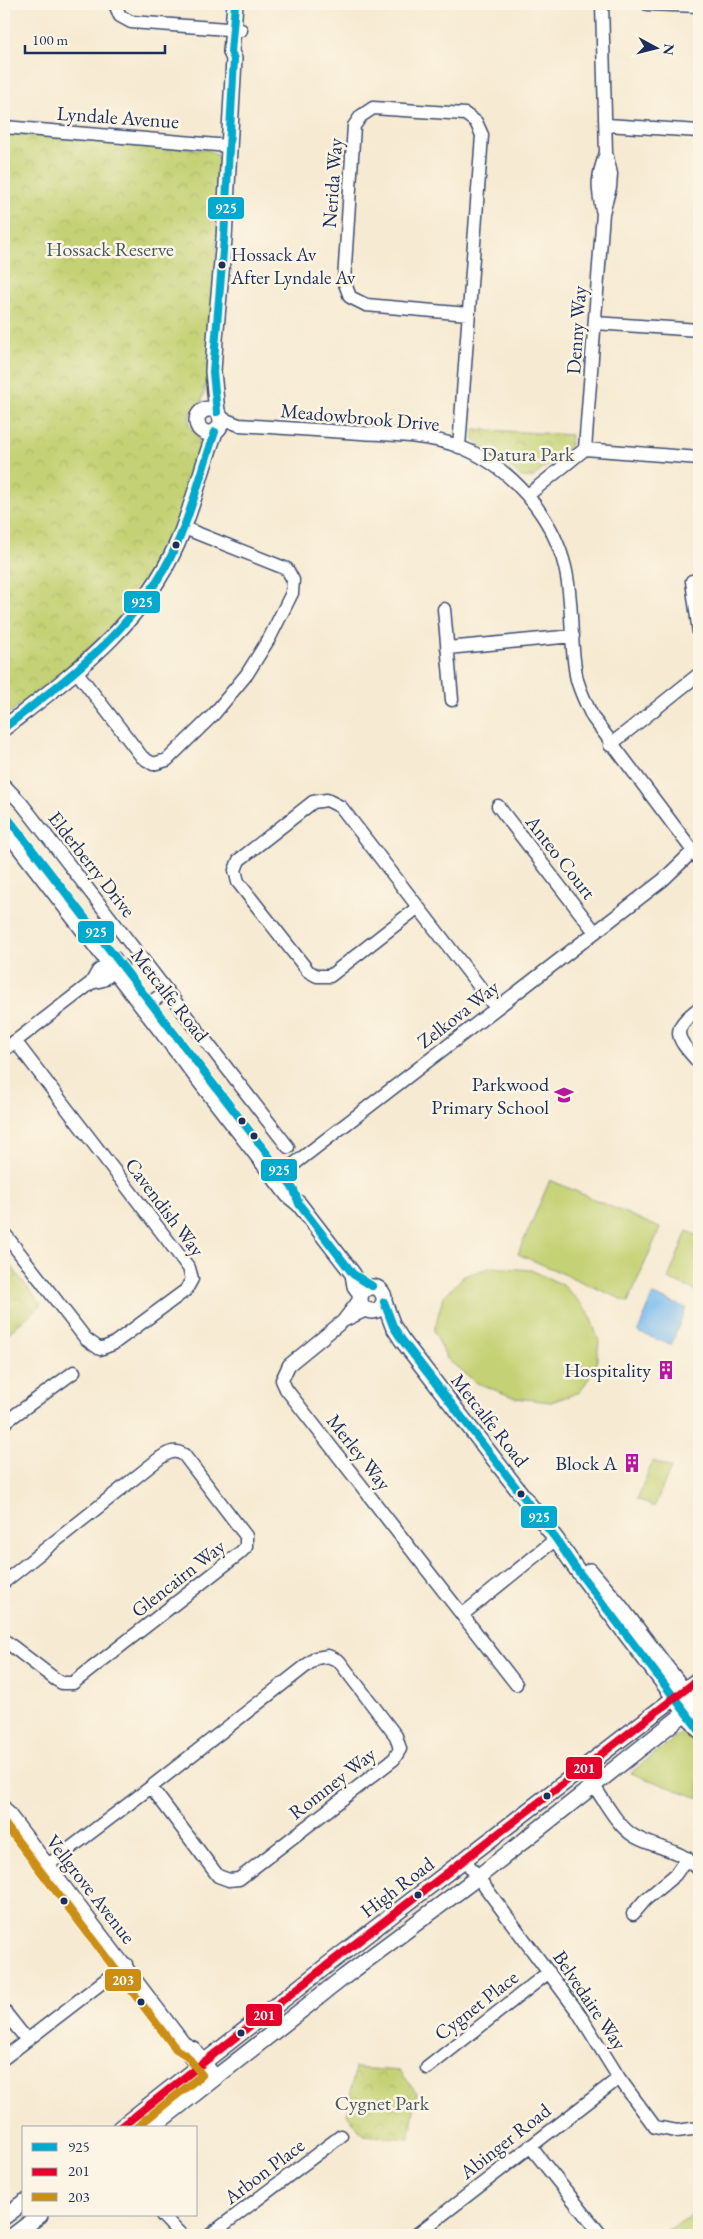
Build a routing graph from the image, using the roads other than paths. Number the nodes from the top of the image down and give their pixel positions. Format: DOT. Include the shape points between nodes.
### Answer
graph roads {
  1 [pos="115,4"];
  2 [pos="236,4"];
  3 [pos="243,4"];
  4 [pos="602,4"];
  5 [pos="647,4"];
  6 [pos="699,6"];
  7 [pos="237,29"];
  8 [pos="607,124"];
  9 [pos="4,127"];
  10 [pos="699,131"];
  11 [pos="229,146"];
  12 [pos="468,314"];
  13 [pos="595,323"];
  14 [pos="699,330"];
  15 [pos="213,422"];
  16 [pos="459,447"];
  17 [pos="585,449"];
  18 [pos="699,458"];
  19 [pos="528,495"];
  20 [pos="184,528"];
  21 [pos="692,581"];
  22 [pos="444,609"];
  23 [pos="699,633"];
  24 [pos="573,636"];
  25 [pos="447,648"];
  26 [pos="76,671"];
  27 [pos="699,674"];
  28 [pos="452,700"];
  29 [pos="4,728"];
  30 [pos="610,744"];
  31 [pos="4,785"];
  32 [pos="498,806"];
  33 [pos="4,813"];
  34 [pos="4,827"];
  35 [pos="697,856"];
  36 [pos="417,908"];
  37 [pos="595,932"];
  38 [pos="115,964"];
  39 [pos="167,991"];
  40 [pos="147,1005"];
  41 [pos="496,1008"];
  42 [pos="699,1008"];
  43 [pos="15,1041"];
  44 [pos="4,1050"];
  45 [pos="699,1063"];
  46 [pos="288,1147"];
  47 [pos="279,1176"];
  48 [pos="4,1233"];
  49 [pos="365,1300"];
  50 [pos="393,1326"];
  51 [pos="74,1372"];
  52 [pos="4,1423"];
  53 [pos="556,1539"];
  54 [pos="4,1582"];
  55 [pos="462,1614"];
  56 [pos="4,1640"];
  57 [pos="699,1679"];
  58 [pos="516,1684"];
  59 [pos="679,1694"];
  60 [pos="695,1707"];
  61 [pos="699,1730"];
  62 [pos="593,1785"];
  63 [pos="151,1787"];
  64 [pos="4,1807"];
  65 [pos="687,1858"];
  66 [pos="465,1860"];
  67 [pos="48,1865"];
  68 [pos="699,1870"];
  69 [pos="478,1877"];
  70 [pos="633,1914"];
  71 [pos="126,1964"];
  72 [pos="549,1972"];
  73 [pos="4,2011"];
  74 [pos="27,2040"];
  75 [pos="4,2058"];
  76 [pos="200,2064"];
  77 [pos="426,2068"];
  78 [pos="619,2078"];
  79 [pos="212,2079"];
  80 [pos="122,2126"];
  81 [pos="153,2126"];
  82 [pos="699,2128"];
  83 [pos="341,2136"];
  84 [pos="530,2146"];
  85 [pos="22,2204"];
  86 [pos="39,2216"];
  87 [pos="163,2216"];
  88 [pos="4,2218"];
  89 [pos="14,2235"];
  90 [pos="181,2235"];
  91 [pos="210,2235"];
  92 [pos="416,2235"];
  93 [pos="601,2235"];
  1 -- 7 [label="street" via="120,16 130,22"];
  2 -- 7 [label="main road"];
  3 -- 7 [label="main road"];
  4 -- 8 [label="street, Denny Way"];
  5 -- 6 [label="street"];
  7 -- 11 [label="main road" via="232,52"];
  8 -- 10 [label="street"];
  8 -- 13 [label="street, Denny Way" via="606,153 611,174 603,213"];
  9 -- 11 [label="street, Lyndale Avenue"];
  11 -- 15 [label="main road" via="213,372"];
  12 -- 12 [label="street, Nerida Way" via="482,135 476,122 465,114 373,108 354,126 344,281 350,297 366,305"];
  12 -- 16 [label="street, Nerida Way"];
  13 -- 14 [label="street"];
  13 -- 17 [label="street, Denny Way"];
  15 -- 16 [label="street, Meadowbrook Drive" via="403,435"];
  15 -- 20 [label="main road" via="200,479"];
  16 -- 19 [label="street, Meadowbrook Drive" via="506,474"];
  17 -- 18 [label="street"];
  17 -- 19 [label="street"];
  19 -- 24 [label="street, Meadowbrook Drive" via="555,538 565,566"];
  20 -- 26 [label="main road" via="143,603 117,635"];
  20 -- 26 [label="street" via="287,569 294,580 292,593 247,674 214,714 167,760 153,764 142,758"];
  21 -- 23 [label="street"];
  22 -- 25 [label="street"];
  24 -- 25 [label="street"];
  24 -- 30 [label="street, Meadowbrook Drive" via="577,679 593,718"];
  25 -- 28 [label="street"];
  26 -- 29 [label="main road"];
  27 -- 30 [label="street"];
  30 -- 35 [label="street, Meadowbrook Drive"];
  31 -- 39 [label="street, Elderberry Drive"];
  32 -- 37 [label="street, Anteo Court"];
  33 -- 38 [label="main road, Metcalfe Road"];
  34 -- 38 [label="main road, Metcalfe Road"];
  35 -- 37 [label="street, Zelkova Way"];
  36 -- 36 [label="street" via="341,807 327,800 313,802 239,860 235,870 238,882 308,971 317,976 330,976"];
  36 -- 41 [label="street"];
  37 -- 41 [label="street, Zelkova Way"];
  38 -- 40 [label="main road, Metcalfe Road"];
  38 -- 43 [label="street" via="98,971 91,983"];
  39 -- 40 [label="street"];
  39 -- 46 [label="street, Elderberry Drive"];
  40 -- 47 [label="main road, Metcalfe Road"];
  41 -- 47 [label="street, Zelkova Way"];
  42 -- 45 [label="street" via="683,1020 679,1029 684,1044"];
  43 -- 44 [label="street"];
  43 -- 48 [label="street, Cavendish Way" via="188,1268 192,1278 186,1290 113,1344 100,1349 86,1339"];
  47 -- 49 [label="main road, Metcalfe Road" via="288,1195 299,1204 353,1274 362,1278"];
  49 -- 50 [label="main road, Metcalfe Road"];
  49 -- 50 [label="main road, Metcalfe Road" via="381,1291"];
  49 -- 55 [label="street, Merley Way" via="289,1364 282,1380"];
  50 -- 53 [label="main road, Metcalfe Road"];
  51 -- 52 [label="street"];
  53 -- 55 [label="street"];
  53 -- 59 [label="main road, Metcalfe Road" via="575,1567"];
  54 -- 56 [label="street, Glencairn Way" via="171,1452 184,1455 246,1536 246,1547 240,1553 73,1683 55,1680"];
  55 -- 58 [label="street, Merley Way"];
  57 -- 59 [label="main road, High Road"];
  59 -- 60 [label="main road, Metcalfe Road"];
  59 -- 66 [label="main road, High Road"];
  60 -- 61 [label="main road, Metcalfe Road"];
  60 -- 62 [label="main road, High Road"];
  62 -- 65 [label="street" via="628,1832"];
  62 -- 69 [label="main road, High Road"];
  63 -- 63 [label="street, Romney Way" via="316,1658 328,1656 339,1662 396,1736 400,1749 394,1759 239,1879 218,1876"];
  63 -- 67 [label="street, Romney Way"];
  64 -- 67 [label="street, Vellgrove Avenue"];
  65 -- 68 [label="street"];
  65 -- 70 [label="street" via="675,1875"];
  66 -- 69 [label="street, Belvedaire Way"];
  66 -- 76 [label="main road, High Road"];
  67 -- 71 [label="street, Vellgrove Avenue"];
  69 -- 72 [label="street, Belvedaire Way"];
  69 -- 79 [label="main road, High Road"];
  71 -- 74 [label="street"];
  71 -- 76 [label="street, Vellgrove Avenue" via="184,2043 187,2054"];
  72 -- 77 [label="street, Cygnet Place"];
  72 -- 78 [label="street, Belvedaire Way"];
  73 -- 74 [label="street"];
  74 -- 75 [label="street"];
  76 -- 79 [label="street, Vellgrove Avenue"];
  76 -- 80 [label="main road, High Road"];
  78 -- 82 [label="street, Belvedaire Way" via="656,2127 677,2132"];
  78 -- 84 [label="street, Abinger Road"];
  79 -- 81 [label="main road, High Road"];
  83 -- 91 [label="street, Arbon Place"];
  84 -- 92 [label="street, Abinger Road"];
  84 -- 93 [label="street"];
  85 -- 88 [label="main road"];
  86 -- 89 [label="main road"];
  87 -- 90 [label="street"];
}
